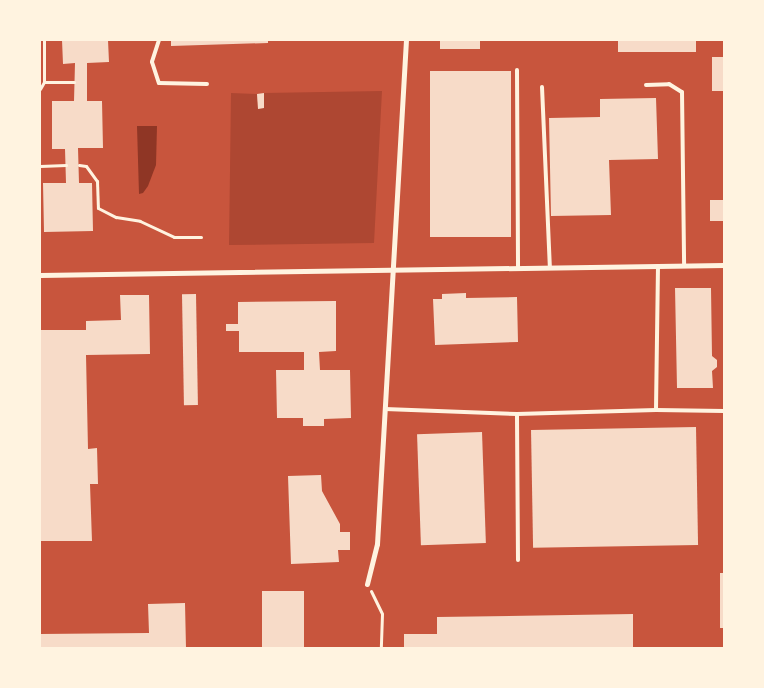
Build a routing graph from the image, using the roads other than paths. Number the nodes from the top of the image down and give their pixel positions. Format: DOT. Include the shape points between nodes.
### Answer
graph roads {
  1 [pos="159,40"];
  2 [pos="406,40"];
  3 [pos="517,70"];
  4 [pos="207,84"];
  5 [pos="646,85"];
  6 [pos="542,87"];
  7 [pos="724,265"];
  8 [pos="658,266"];
  9 [pos="684,266"];
  10 [pos="518,268"];
  11 [pos="550,268"];
  12 [pos="392,270"];
  13 [pos="40,276"];
  14 [pos="385,409"];
  15 [pos="656,410"];
  16 [pos="724,411"];
  17 [pos="517,414"];
  18 [pos="518,560"];
  19 [pos="367,584"];
  1 -- 4 [label="lane" via="152,62 160,83"];
  2 -- 12 [label="street"];
  3 -- 10 [label="lane"];
  5 -- 9 [label="lane" via="669,84 682,92"];
  6 -- 11 [label="lane"];
  7 -- 9 [label="street"];
  8 -- 9 [label="street"];
  8 -- 11 [label="street"];
  8 -- 15 [label="lane"];
  10 -- 11 [label="street"];
  10 -- 12 [label="street"];
  12 -- 13 [label="street"];
  12 -- 14 [label="street"];
  14 -- 17 [label="lane"];
  14 -- 19 [label="street" via="377,544"];
  15 -- 16 [label="lane"];
  15 -- 17 [label="lane"];
  17 -- 18 [label="lane"];
}
